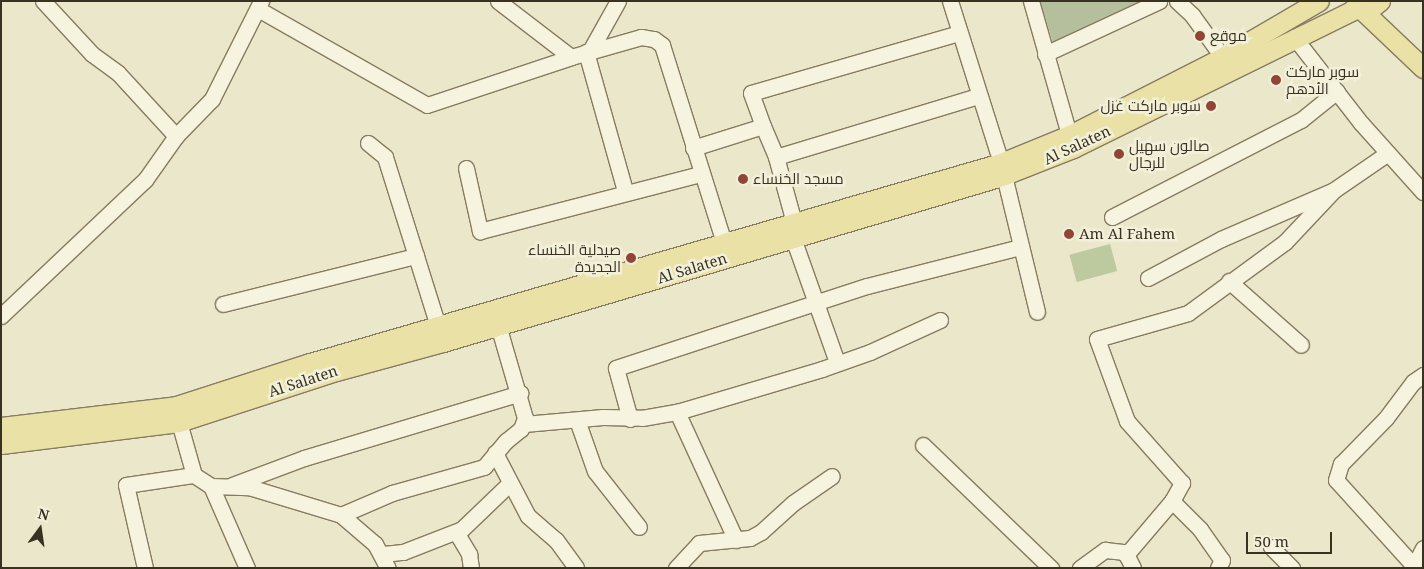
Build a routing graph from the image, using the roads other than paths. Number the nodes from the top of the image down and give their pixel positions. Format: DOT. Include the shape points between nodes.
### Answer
graph roads {
  1 [pos="43,1"];
  2 [pos="498,1"];
  3 [pos="618,1"];
  4 [pos="950,1"];
  5 [pos="1031,1"];
  6 [pos="1158,1"];
  7 [pos="1177,1"];
  8 [pos="1319,1"];
  9 [pos="1380,1"];
  10 [pos="260,5"];
  11 [pos="1355,7"];
  12 [pos="959,32"];
  13 [pos="1294,37"];
  14 [pos="588,52"];
  15 [pos="1045,54"];
  16 [pos="571,57"];
  17 [pos="1227,63"];
  18 [pos="1423,68"];
  19 [pos="1337,91"];
  20 [pos="978,96"];
  21 [pos="763,126"];
  22 [pos="176,136"];
  23 [pos="1072,142"];
  24 [pos="368,143"];
  25 [pos="693,148"];
  26 [pos="1388,152"];
  27 [pos="776,157"];
  28 [pos="466,168"];
  29 [pos="1002,169"];
  30 [pos="700,174"];
  31 [pos="1334,190"];
  32 [pos="625,191"];
  33 [pos="1423,192"];
  34 [pos="1112,217"];
  35 [pos="795,232"];
  36 [pos="1020,247"];
  37 [pos="726,250"];
  38 [pos="416,256"];
  39 [pos="1148,278"];
  40 [pos="1229,281"];
  41 [pos="818,302"];
  42 [pos="223,304"];
  43 [pos="1036,312"];
  44 [pos="1,316"];
  45 [pos="940,320"];
  46 [pos="498,326"];
  47 [pos="441,335"];
  48 [pos="1301,345"];
  49 [pos="837,362"];
  50 [pos="1423,375"];
  51 [pos="520,393"];
  52 [pos="677,412"];
  53 [pos="630,419"];
  54 [pos="576,420"];
  55 [pos="179,422"];
  56 [pos="524,424"];
  57 [pos="1,426"];
  58 [pos="1,444"];
  59 [pos="923,445"];
  60 [pos="495,453"];
  61 [pos="194,475"];
  62 [pos="832,476"];
  63 [pos="509,484"];
  64 [pos="232,485"];
  65 [pos="211,486"];
  66 [pos="1172,501"];
  67 [pos="341,515"];
  68 [pos="639,528"];
  69 [pos="456,532"];
  70 [pos="736,540"];
  71 [pos="1272,547"];
  72 [pos="1423,548"];
  73 [pos="385,561"];
  74 [pos="1130,561"];
  75 [pos="1415,567"];
  76 [pos="145,568"];
  77 [pos="247,568"];
  78 [pos="471,568"];
  79 [pos="576,568"];
  80 [pos="676,568"];
  81 [pos="1051,568"];
  82 [pos="1080,568"];
  83 [pos="1218,568"];
  84 [pos="1292,568"];
  1 -- 22 [label="street" via="92,54 118,73"];
  2 -- 16 [label="street"];
  3 -- 14 [label="street"];
  4 -- 12 [label="street"];
  5 -- 15 [label="street"];
  6 -- 15 [label="street"];
  7 -- 17 [label="street" via="1192,15"];
  8 -- 17 [label="main road, Al Salaten"];
  9 -- 11 [label="main road, Al Salaten"];
  10 -- 16 [label="street" via="427,105"];
  10 -- 22 [label="street" via="212,99"];
  11 -- 13 [label="main road, Al Salaten"];
  11 -- 18 [label="main road"];
  12 -- 20 [label="street"];
  12 -- 21 [label="street" via="750,93"];
  13 -- 17 [label="main road, Al Salaten"];
  13 -- 19 [label="street"];
  14 -- 16 [label="street"];
  14 -- 25 [label="street" via="641,37 659,42 665,50"];
  14 -- 32 [label="street"];
  15 -- 23 [label="street"];
  17 -- 23 [label="main road, Al Salaten"];
  19 -- 26 [label="street"];
  19 -- 34 [label="street" via="1300,120"];
  20 -- 27 [label="street"];
  20 -- 29 [label="street"];
  21 -- 25 [label="street"];
  21 -- 27 [label="street"];
  22 -- 44 [label="street" via="145,180"];
  23 -- 29 [label="main road, Al Salaten"];
  24 -- 38 [label="street" via="385,158"];
  25 -- 30 [label="street"];
  26 -- 31 [label="street"];
  26 -- 33 [label="street"];
  27 -- 35 [label="street"];
  28 -- 32 [label="street" via="480,231"];
  29 -- 35 [label="main road, Al Salaten"];
  29 -- 36 [label="street"];
  30 -- 32 [label="street"];
  30 -- 37 [label="street"];
  31 -- 39 [label="street" via="1221,239"];
  31 -- 40 [label="street" via="1285,242"];
  35 -- 37 [label="main road, Al Salaten"];
  35 -- 41 [label="street"];
  36 -- 41 [label="street"];
  36 -- 43 [label="street"];
  37 -- 46 [label="main road, Al Salaten"];
  37 -- 47 [label="main road, Al Salaten"];
  38 -- 42 [label="street"];
  38 -- 47 [label="street"];
  40 -- 48 [label="street"];
  40 -- 66 [label="street" via="1188,313 1097,339 1127,420 1182,483"];
  41 -- 49 [label="street"];
  41 -- 53 [label="street" via="616,368"];
  45 -- 49 [label="street" via="870,352"];
  46 -- 47 [label="main road, Al Salaten"];
  46 -- 51 [label="street"];
  47 -- 55 [label="main road, Al Salaten"];
  47 -- 57 [label="main road, Al Salaten" via="176,406"];
  49 -- 52 [label="street" via="801,376"];
  50 -- 75 [label="street" via="1413,382 1386,418 1341,464 1336,480"];
  51 -- 56 [label="street"];
  51 -- 64 [label="street" via="286,464"];
  52 -- 53 [label="street"];
  52 -- 70 [label="street"];
  53 -- 54 [label="street"];
  54 -- 56 [label="street"];
  54 -- 68 [label="street" via="595,472"];
  55 -- 58 [label="main road, Al Salaten"];
  55 -- 61 [label="street"];
  56 -- 60 [label="street"];
  59 -- 81 [label="street"];
  60 -- 63 [label="street"];
  60 -- 67 [label="street" via="491,462 477,470 392,493"];
  61 -- 65 [label="street"];
  61 -- 76 [label="street" via="126,486"];
  62 -- 70 [label="street" via="792,503 761,532"];
  63 -- 69 [label="street"];
  63 -- 79 [label="street" via="528,516 556,540"];
  64 -- 65 [label="street"];
  64 -- 67 [label="street"];
  65 -- 77 [label="street"];
  66 -- 74 [label="street"];
  66 -- 83 [label="street" via="1200,529 1222,560"];
  67 -- 73 [label="street" via="349,519"];
  69 -- 73 [label="street"];
  69 -- 78 [label="street" via="469,554"];
  70 -- 80 [label="street" via="699,543"];
  71 -- 84 [label="street"];
  72 -- 75 [label="street"];
  74 -- 82 [label="street" via="1124,552 1105,550"];
}
